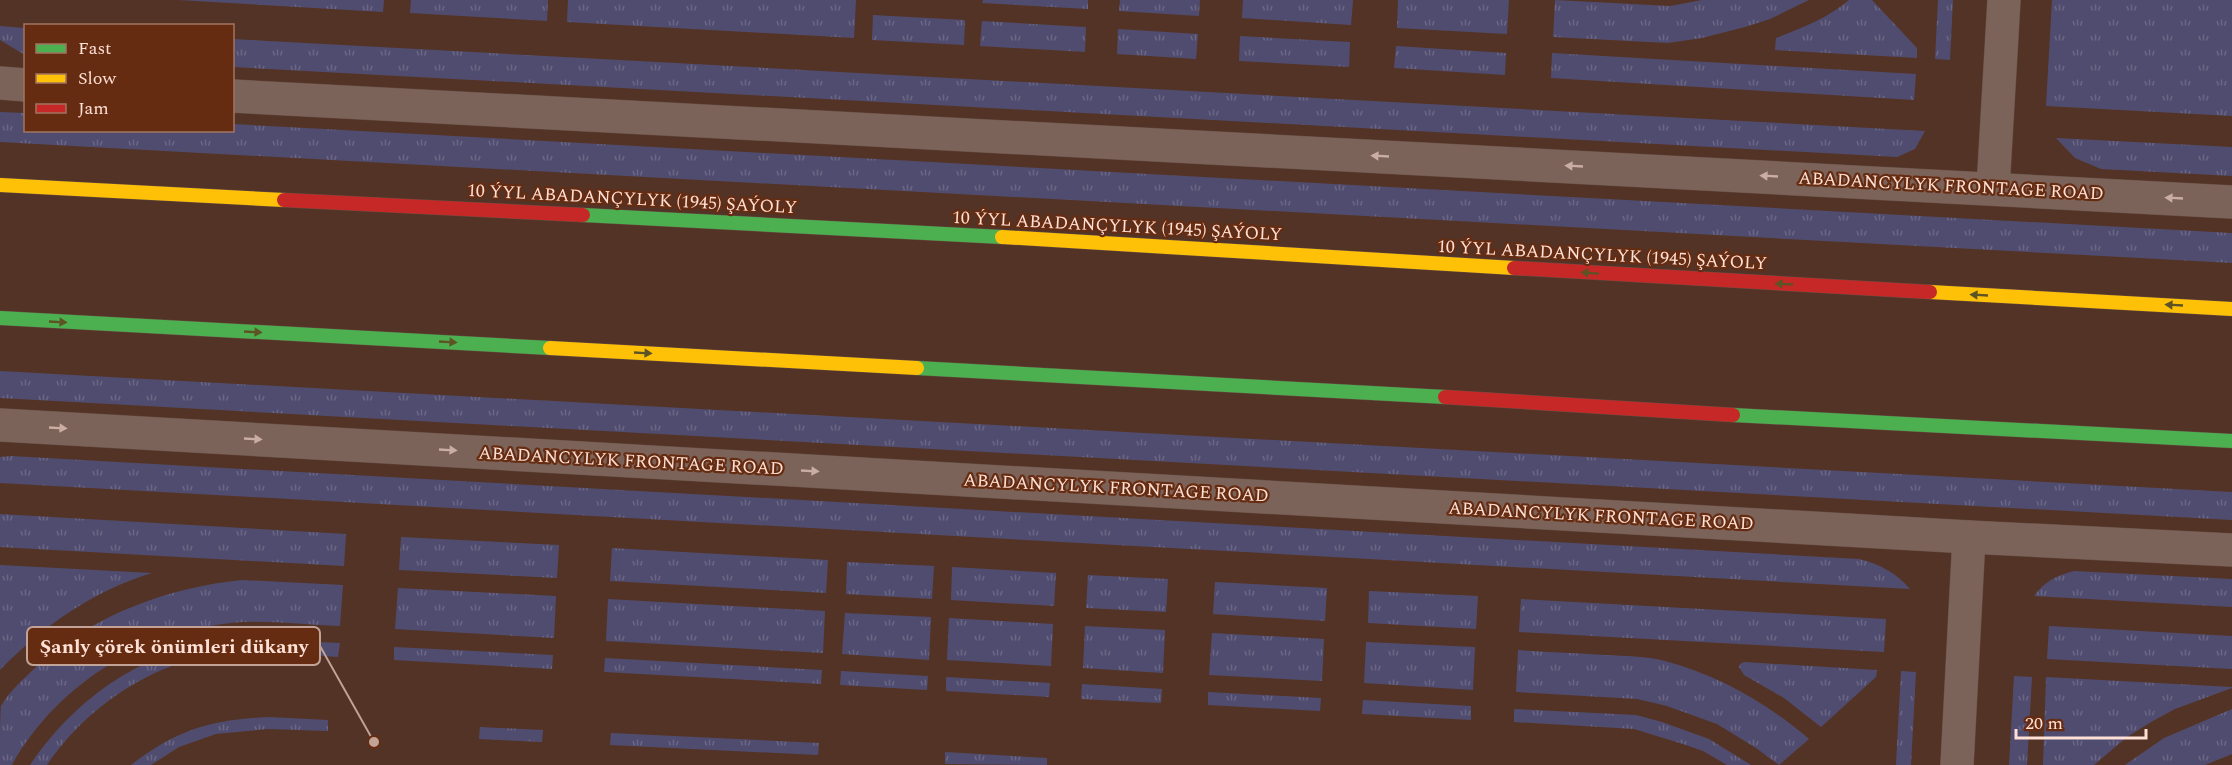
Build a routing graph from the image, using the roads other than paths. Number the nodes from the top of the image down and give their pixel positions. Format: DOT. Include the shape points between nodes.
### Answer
graph roads {
  1 [pos="2004,0"];
  2 [pos="0,83"];
  3 [pos="24,85"];
  4 [pos="234,96"];
  5 [pos="0,185"];
  6 [pos="1993,188"];
  7 [pos="2232,202"];
  8 [pos="2232,309"];
  9 [pos="0,318"];
  10 [pos="0,425"];
  11 [pos="2232,441"];
  12 [pos="1969,537"];
  13 [pos="2232,550"];
  14 [pos="1957,765"];
  1 -- 6 [label="street"];
  2 -- 3 [label="street"];
  6 -- 4 [label="street, ABADANCYLYK FRONTAGE ROAD, one-way"];
  8 -- 5 [label="main road, 10 ÝYL ABADANÇYLYK (1945) ŞAÝOLY, one-way" via="1027,238"];
  7 -- 6 [label="street, ABADANCYLYK FRONTAGE ROAD, one-way"];
  9 -- 11 [label="main road, one-way"];
  10 -- 12 [label="street, ABADANCYLYK FRONTAGE ROAD, one-way"];
  12 -- 13 [label="street, ABADANCYLYK FRONTAGE ROAD"];
  12 -- 14 [label="street"];
}
